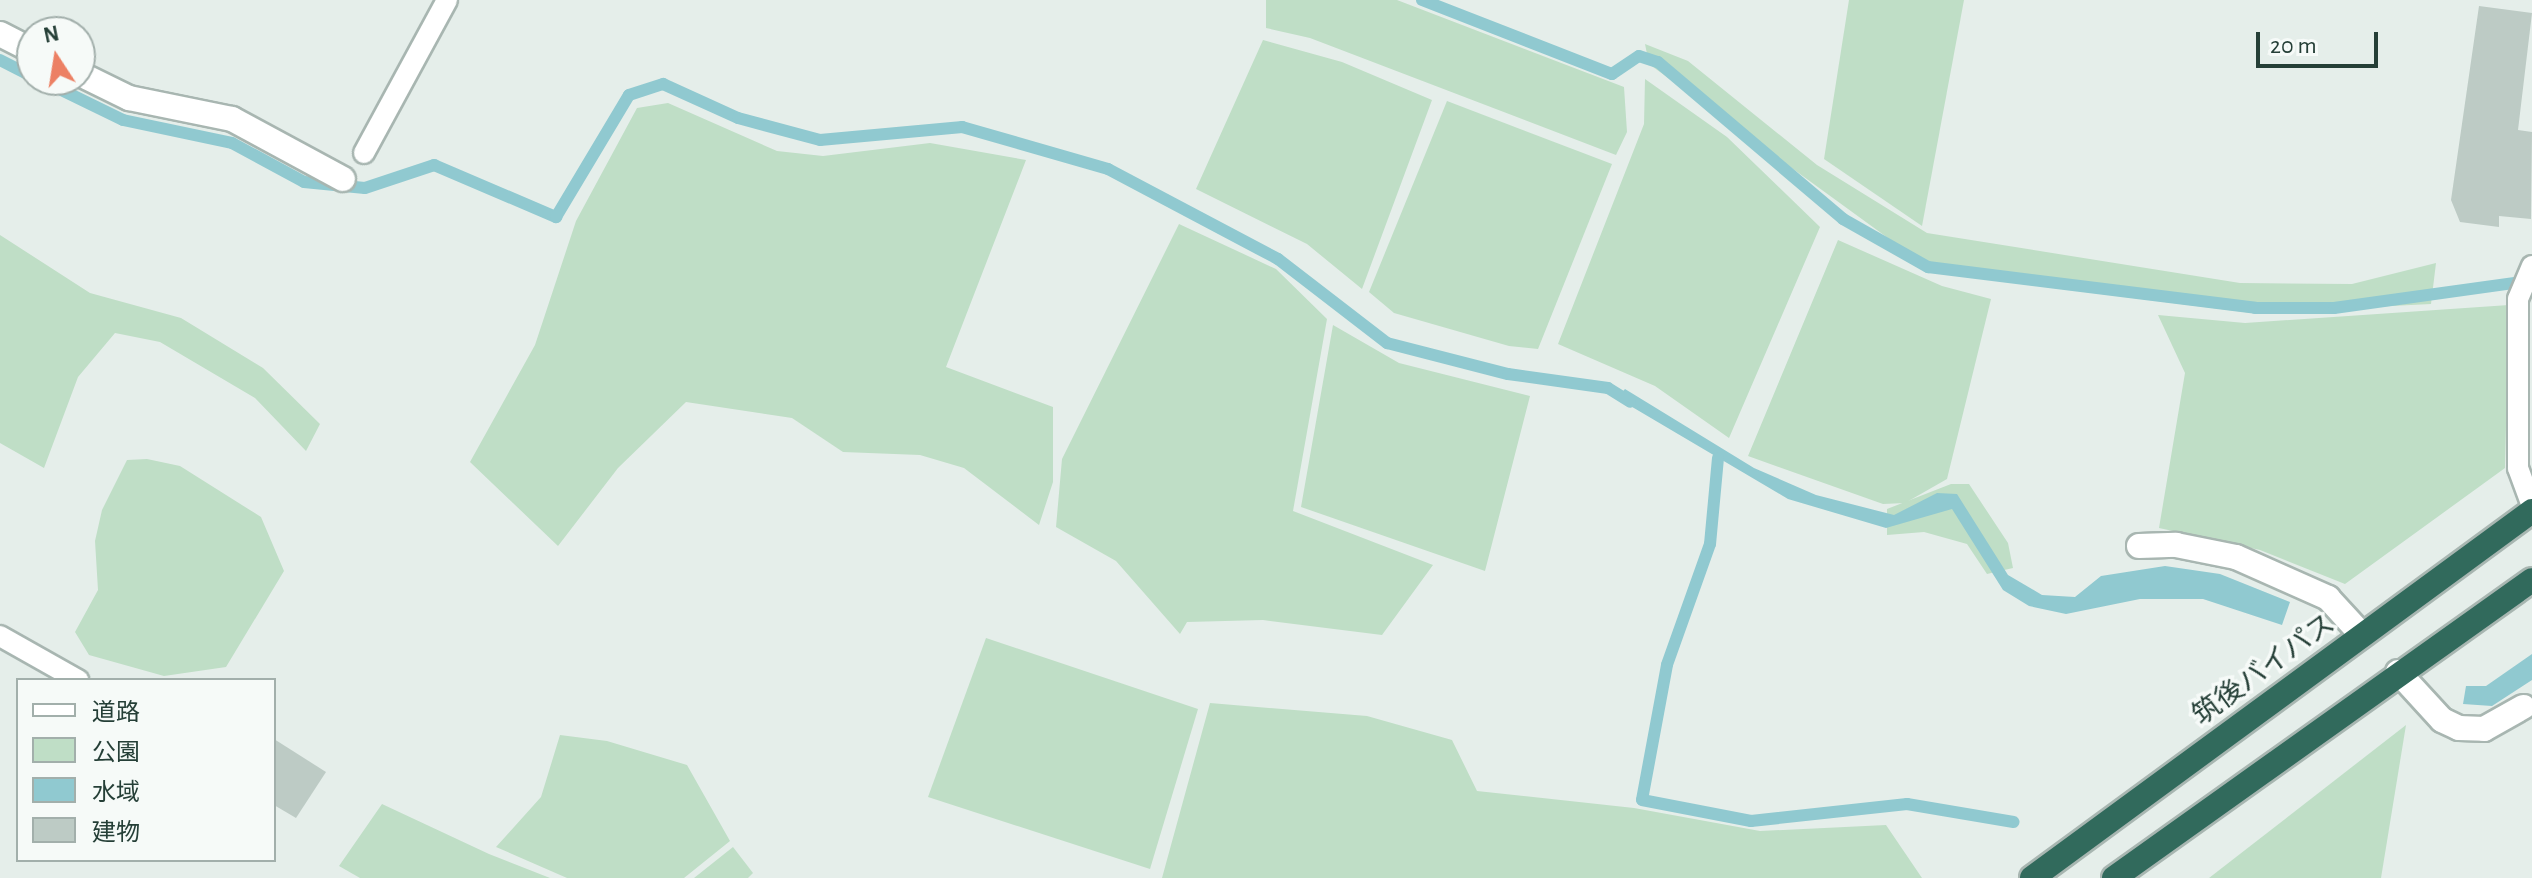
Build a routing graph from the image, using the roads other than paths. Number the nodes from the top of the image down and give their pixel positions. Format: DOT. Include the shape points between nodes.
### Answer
graph roads {
  1 [pos="447,0"];
  2 [pos="96,82"];
  3 [pos="364,153"];
  4 [pos="343,179"];
  5 [pos="2532,266"];
  6 [pos="2532,509"];
  7 [pos="2139,546"];
  8 [pos="2532,580"];
  9 [pos="2362,635"];
  10 [pos="0,636"];
  11 [pos="2398,672"];
  12 [pos="74,678"];
  13 [pos="2523,707"];
  14 [pos="2032,878"];
  15 [pos="2114,878"];
  1 -- 3 [label="lane"];
  2 -- 4 [label="street" via="129,98 232,119"];
  5 -- 6 [label="lane" via="2518,299 2518,468"];
  6 -- 9 [label="highway, 筑後バイパス"];
  7 -- 9 [label="street" via="2176,545 2236,557 2328,598"];
  8 -- 11 [label="highway"];
  9 -- 14 [label="highway, 筑後バイパス"];
  10 -- 12 [label="lane"];
  11 -- 13 [label="street" via="2442,720 2459,728 2484,729"];
  11 -- 15 [label="highway"];
}
